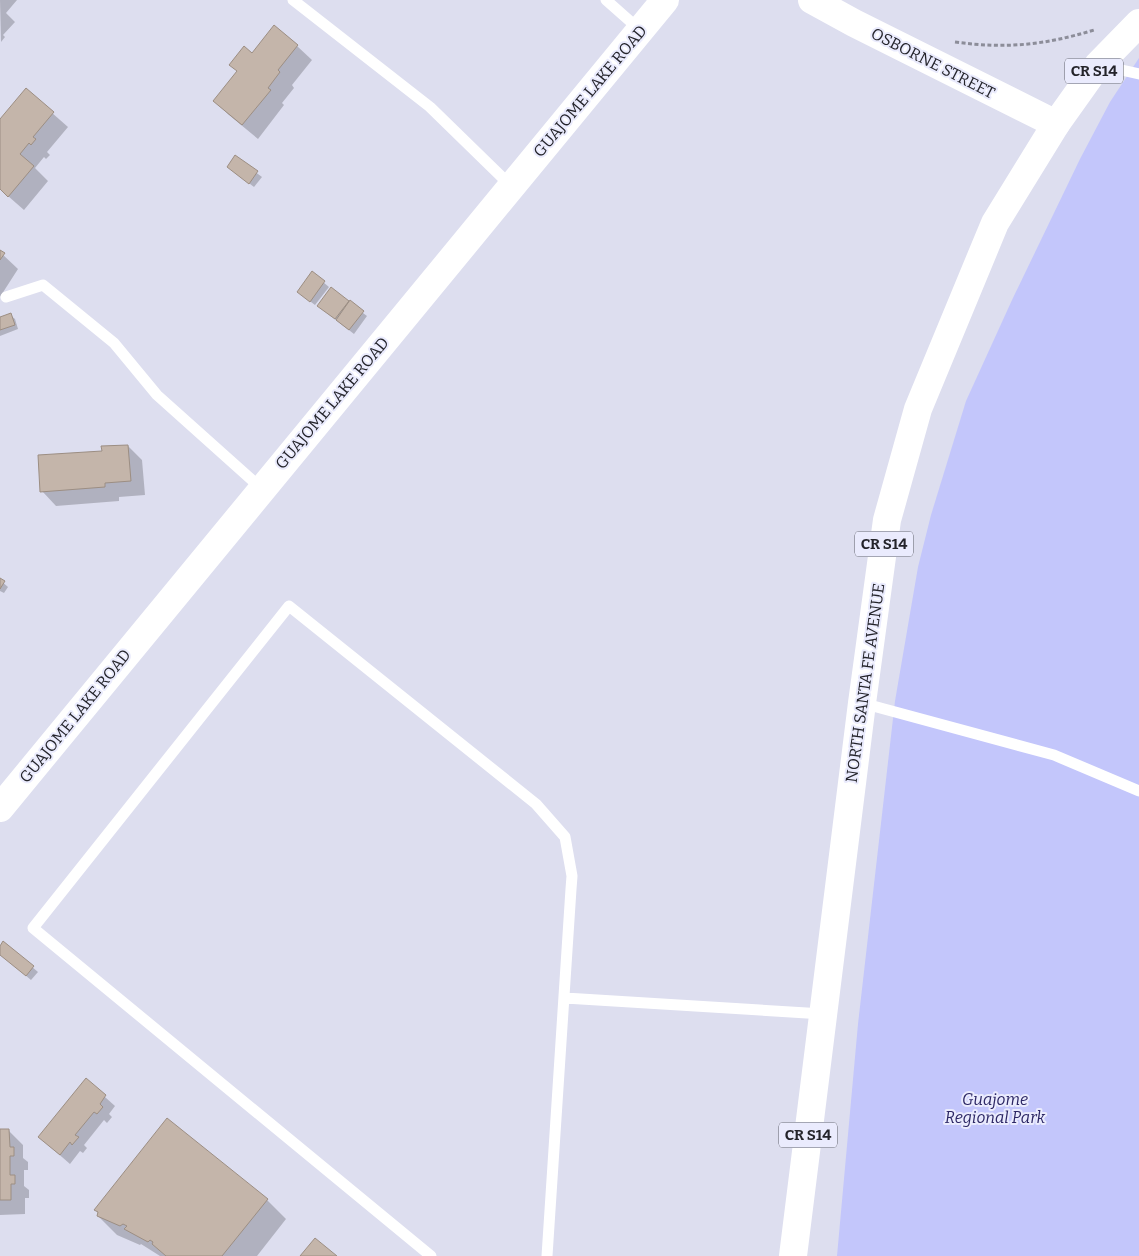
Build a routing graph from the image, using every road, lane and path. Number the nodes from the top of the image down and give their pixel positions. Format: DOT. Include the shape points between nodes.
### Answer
graph roads {
  1 [pos="293,0"];
  2 [pos="606,0"];
  3 [pos="665,0"];
  4 [pos="812,0"];
  5 [pos="1139,23"];
  6 [pos="1096,29"];
  7 [pos="640,30"];
  8 [pos="952,42"];
  9 [pos="1098,65"];
  10 [pos="1139,74"];
  11 [pos="1056,124"];
  12 [pos="511,186"];
  13 [pos="6,297"];
  14 [pos="262,489"];
  15 [pos="862,703"];
  16 [pos="1139,791"];
  17 [pos="0,808"];
  18 [pos="564,998"];
  19 [pos="822,1014"];
  20 [pos="431,1256"];
  21 [pos="546,1256"];
  22 [pos="793,1256"];
  1 -- 12 [label="lane" via="430,108"];
  2 -- 7 [label="lane"];
  3 -- 7 [label="street, GUAJOME LAKE ROAD"];
  4 -- 11 [label="street, OSBORNE STREET"];
  5 -- 9 [label="street, NORTH SANTA FE AVENUE / CR S14"];
  6 -- 8 [label="path" via="1066,39 1029,45"];
  7 -- 12 [label="street, GUAJOME LAKE ROAD"];
  9 -- 10 [label="lane"];
  9 -- 11 [label="street, NORTH SANTA FE AVENUE / CR S14"];
  11 -- 15 [label="street, NORTH SANTA FE AVENUE / CR S14" via="995,223 918,409 887,520"];
  12 -- 14 [label="street, GUAJOME LAKE ROAD"];
  13 -- 14 [label="lane" via="43,285 114,343 157,395"];
  14 -- 17 [label="street, GUAJOME LAKE ROAD"];
  15 -- 16 [label="lane" via="1054,755"];
  15 -- 19 [label="street, NORTH SANTA FE AVENUE / CR S14"];
  18 -- 19 [label="lane"];
  18 -- 20 [label="lane" via="572,876 565,837 536,804 289,606 33,928"];
  18 -- 21 [label="lane"];
  19 -- 22 [label="street, NORTH SANTA FE AVENUE / CR S14"];
}
